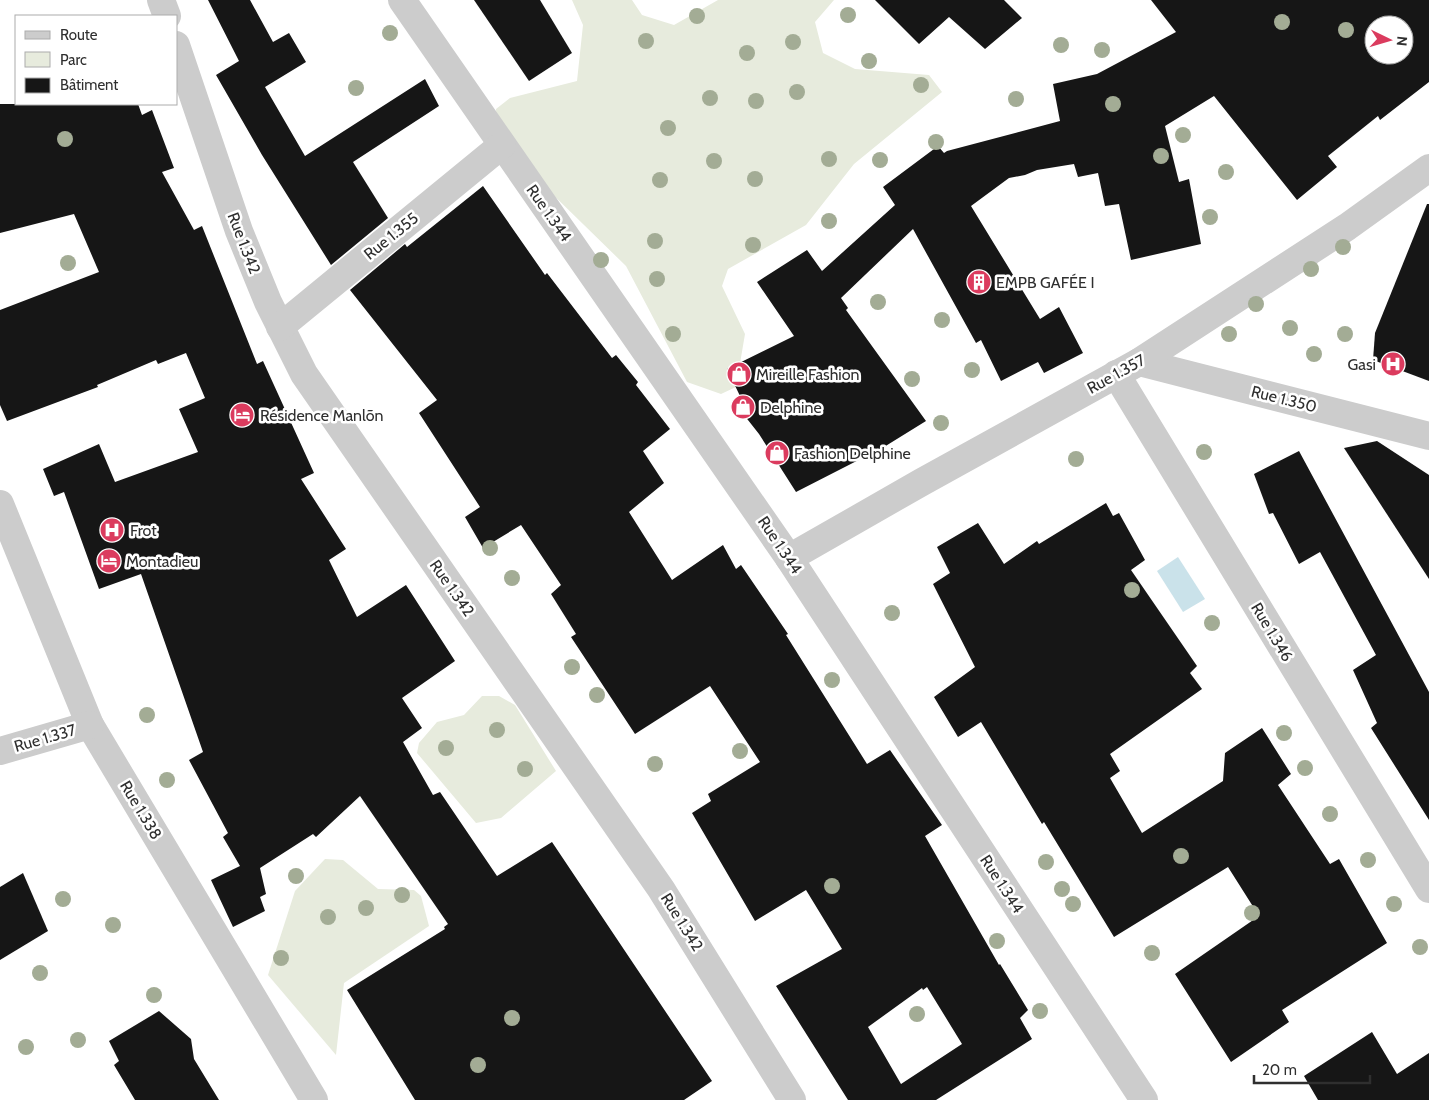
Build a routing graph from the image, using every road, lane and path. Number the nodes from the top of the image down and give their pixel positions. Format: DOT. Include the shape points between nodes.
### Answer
graph roads {
  1 [pos="161,0"];
  2 [pos="402,0"];
  3 [pos="167,15"];
  4 [pos="178,51"];
  5 [pos="502,145"];
  6 [pos="1429,168"];
  7 [pos="280,327"];
  8 [pos="1127,368"];
  9 [pos="1429,436"];
  10 [pos="0,504"];
  11 [pos="789,558"];
  12 [pos="90,726"];
  13 [pos="0,750"];
  14 [pos="1429,889"];
  15 [pos="314,1100"];
  16 [pos="792,1100"];
  17 [pos="1144,1100"];
  1 -- 3 [label="street"];
  2 -- 5 [label="street, Rue 1.344"];
  4 -- 7 [label="street, Rue 1.342" via="238,231"];
  5 -- 7 [label="street, Rue 1.355"];
  5 -- 11 [label="street, Rue 1.344"];
  6 -- 8 [label="street, Rue 1.357" via="1348,227"];
  7 -- 16 [label="street, Rue 1.342" via="304,374 661,889"];
  8 -- 9 [label="street, Rue 1.350"];
  8 -- 11 [label="street, Rue 1.357"];
  8 -- 14 [label="street, Rue 1.346"];
  10 -- 12 [label="street, Rue 1.338"];
  11 -- 17 [label="street, Rue 1.344"];
  12 -- 13 [label="street, Rue 1.337"];
  12 -- 15 [label="street, Rue 1.338"];
}
